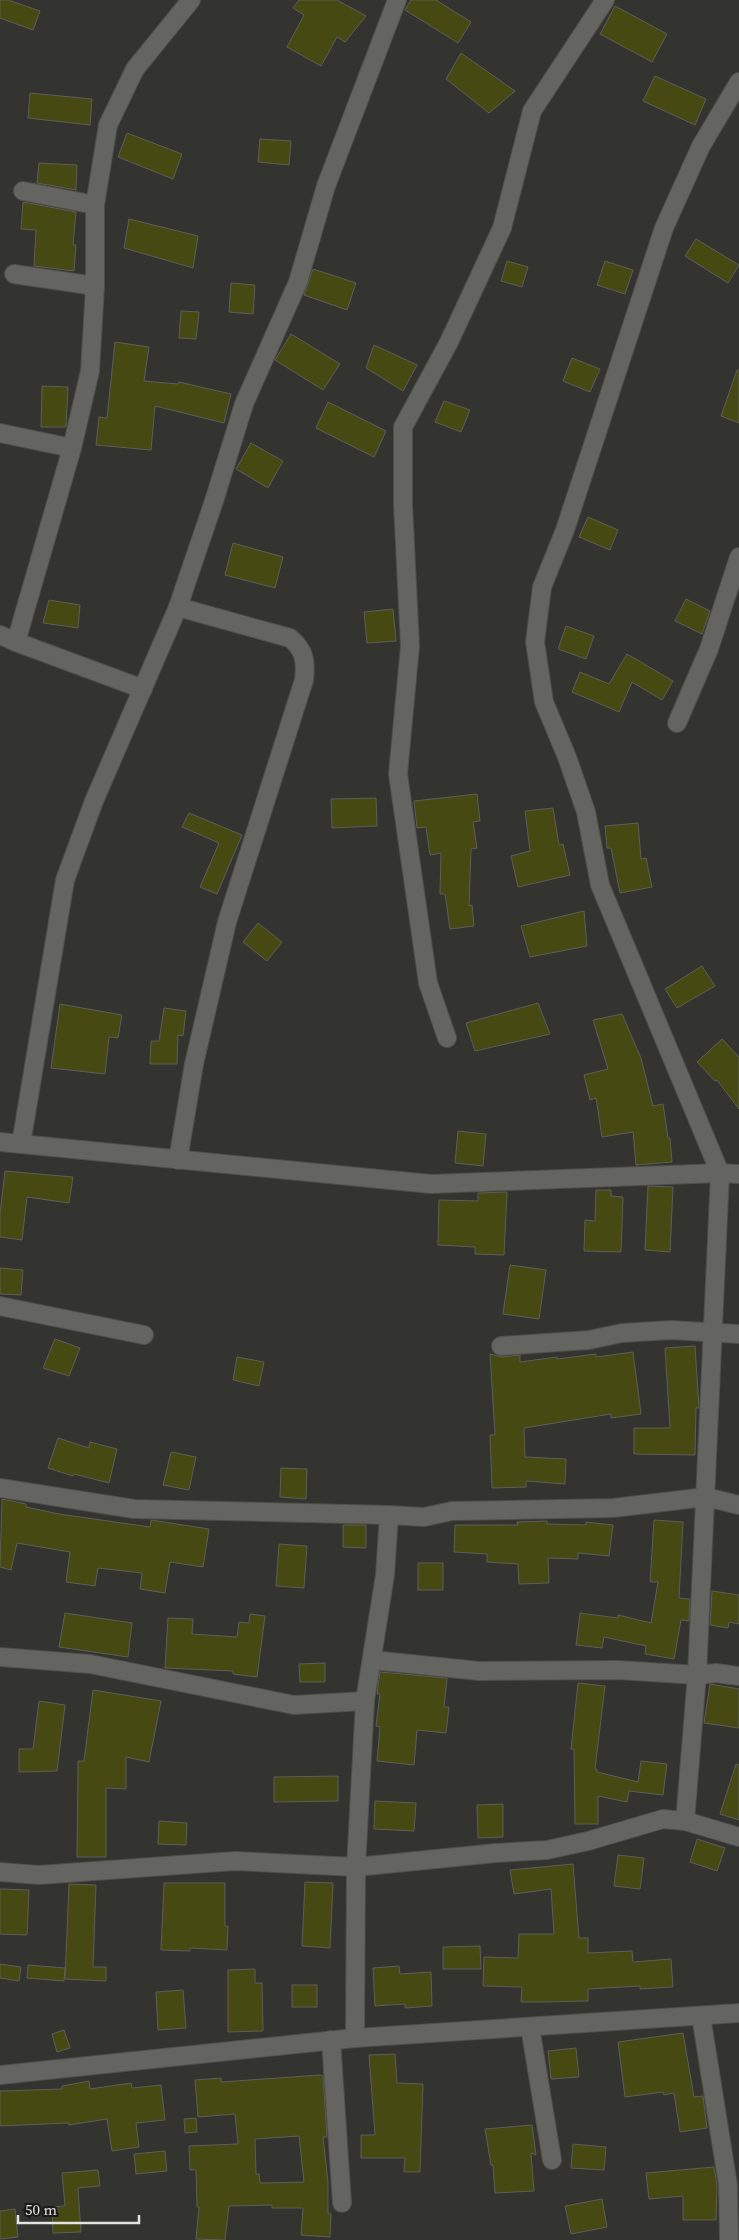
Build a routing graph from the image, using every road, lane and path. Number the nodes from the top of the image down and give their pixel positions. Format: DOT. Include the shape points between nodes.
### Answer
graph roads {
  1 [pos="191,0"];
  2 [pos="397,0"];
  3 [pos="605,0"];
  4 [pos="739,82"];
  5 [pos="23,191"];
  6 [pos="95,204"];
  7 [pos="14,274"];
  8 [pos="95,286"];
  9 [pos="0,433"];
  10 [pos="72,448"];
  11 [pos="739,557"];
  12 [pos="178,607"];
  13 [pos="8,638"];
  14 [pos="143,689"];
  15 [pos="677,722"];
  16 [pos="447,1038"];
  17 [pos="0,1142"];
  18 [pos="21,1144"];
  19 [pos="178,1160"];
  20 [pos="720,1173"];
  21 [pos="739,1174"];
  22 [pos="0,1306"];
  23 [pos="713,1332"];
  24 [pos="739,1334"];
  25 [pos="144,1335"];
  26 [pos="501,1346"];
  27 [pos="0,1488"];
  28 [pos="706,1497"];
  29 [pos="739,1505"];
  30 [pos="389,1515"];
  31 [pos="0,1657"];
  32 [pos="372,1660"];
  33 [pos="697,1676"];
  34 [pos="739,1676"];
  35 [pos="364,1701"];
  36 [pos="685,1821"];
  37 [pos="739,1838"];
  38 [pos="356,1867"];
  39 [pos="0,1872"];
  40 [pos="739,2013"];
  41 [pos="702,2016"];
  42 [pos="530,2027"];
  43 [pos="355,2038"];
  44 [pos="331,2040"];
  45 [pos="0,2075"];
  46 [pos="552,2160"];
  47 [pos="342,2203"];
  48 [pos="729,2240"];
  1 -- 6 [label="street" via="135,69 108,125"];
  2 -- 12 [label="street" via="326,186 298,282 244,404"];
  3 -- 16 [label="street" via="532,111 502,228 449,342 403,426 410,646 398,774 428,983"];
  4 -- 20 [label="street" via="701,146 664,228 565,530 542,587 535,642 544,702 586,812 600,884"];
  5 -- 6 [label="street"];
  6 -- 8 [label="street"];
  7 -- 8 [label="street"];
  8 -- 10 [label="street" via="90,371"];
  9 -- 10 [label="street"];
  10 -- 13 [label="street"];
  11 -- 15 [label="street" via="709,648"];
  12 -- 14 [label="street"];
  12 -- 19 [label="street" via="290,638 299,646 306,660 304,680 227,922 194,1064"];
  13 -- 14 [label="street"];
  14 -- 18 [label="street" via="94,801 65,880"];
  17 -- 18 [label="street"];
  18 -- 19 [label="street"];
  19 -- 20 [label="street" via="430,1184"];
  20 -- 21 [label="street"];
  20 -- 23 [label="street"];
  22 -- 25 [label="street"];
  23 -- 24 [label="street"];
  23 -- 26 [label="street" via="622,1333 588,1340"];
  23 -- 28 [label="street"];
  27 -- 30 [label="street" via="134,1509"];
  28 -- 29 [label="street"];
  28 -- 30 [label="street" via="614,1508 452,1511 424,1517"];
  28 -- 33 [label="street"];
  30 -- 32 [label="street" via="385,1575"];
  31 -- 35 [label="street" via="90,1664 294,1705"];
  32 -- 33 [label="street" via="478,1671 618,1670"];
  32 -- 35 [label="street"];
  33 -- 34 [label="street" via="716,1673"];
  33 -- 36 [label="street"];
  35 -- 38 [label="street"];
  36 -- 37 [label="street"];
  36 -- 38 [label="street" via="663,1819 547,1850"];
  38 -- 39 [label="street" via="235,1861 39,1875"];
  38 -- 43 [label="street"];
  40 -- 41 [label="street"];
  41 -- 42 [label="street"];
  41 -- 48 [label="street" via="728,2185"];
  42 -- 43 [label="street"];
  42 -- 46 [label="street"];
  43 -- 44 [label="street"];
  44 -- 45 [label="street"];
  44 -- 47 [label="street"];
}
